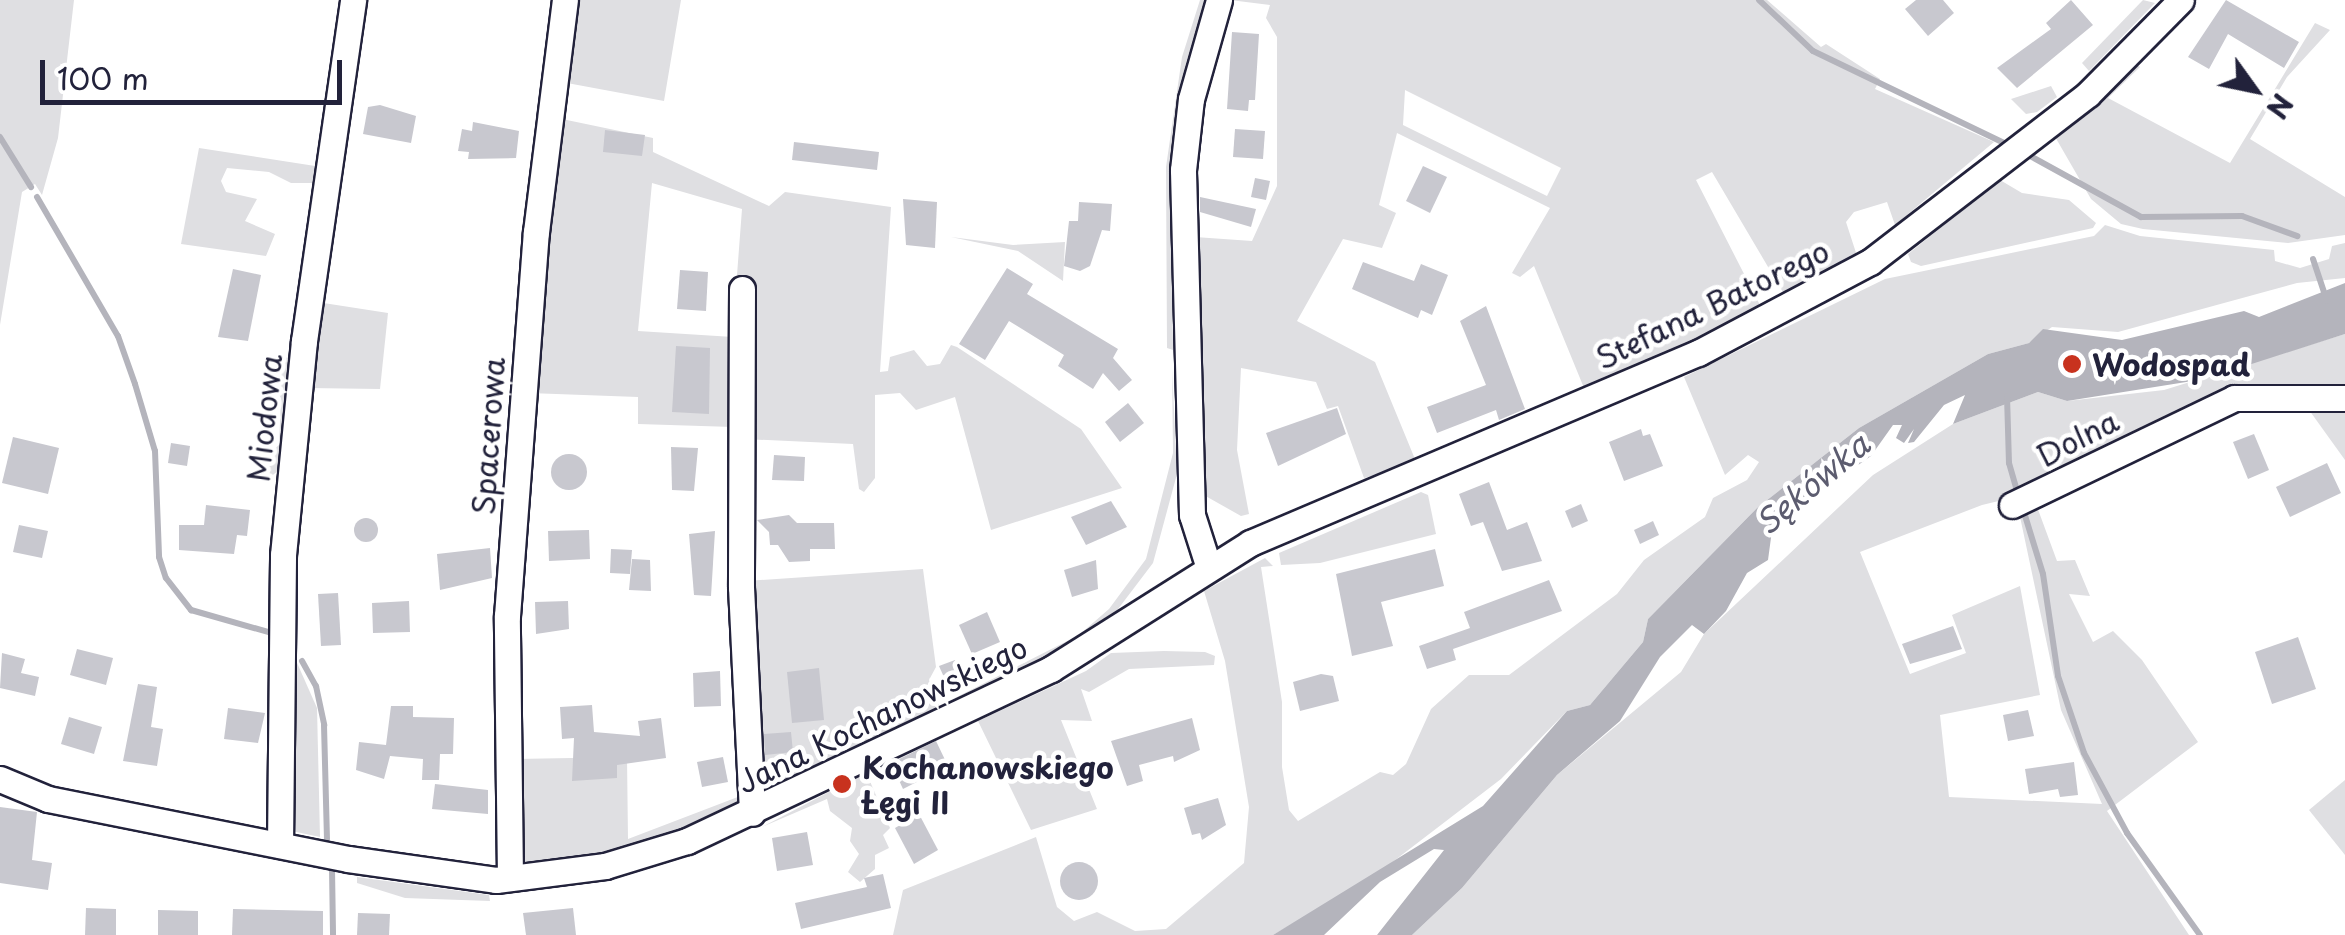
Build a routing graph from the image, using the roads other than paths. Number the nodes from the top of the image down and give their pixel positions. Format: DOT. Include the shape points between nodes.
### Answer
graph roads {
  1 [pos="353,0"];
  2 [pos="565,0"];
  3 [pos="1220,0"];
  4 [pos="2181,0"];
  5 [pos="742,289"];
  6 [pos="2345,398"];
  7 [pos="2012,505"];
  8 [pos="1208,565"];
  9 [pos="0,779"];
  10 [pos="752,814"];
  11 [pos="280,845"];
  12 [pos="510,878"];
  1 -- 11 [label="street, Miodowa" via="304,341 284,555"];
  2 -- 12 [label="street, Spacerowa" via="536,224 507,616"];
  3 -- 8 [label="street" via="1191,99 1183,170 1192,515"];
  4 -- 8 [label="street, Stefana Batorego" via="2088,94 1870,262 1698,352 1282,527"];
  5 -- 10 [label="street" via="741,587"];
  6 -- 7 [label="street, Dolna" via="2234,398"];
  8 -- 10 [label="street, Jana Kochanowskiego" via="1052,669"];
  9 -- 11 [label="street, Jana Kochanowskiego" via="48,798"];
  10 -- 12 [label="street, Jana Kochanowskiego" via="605,866"];
  11 -- 12 [label="street, Jana Kochanowskiego"];
}
